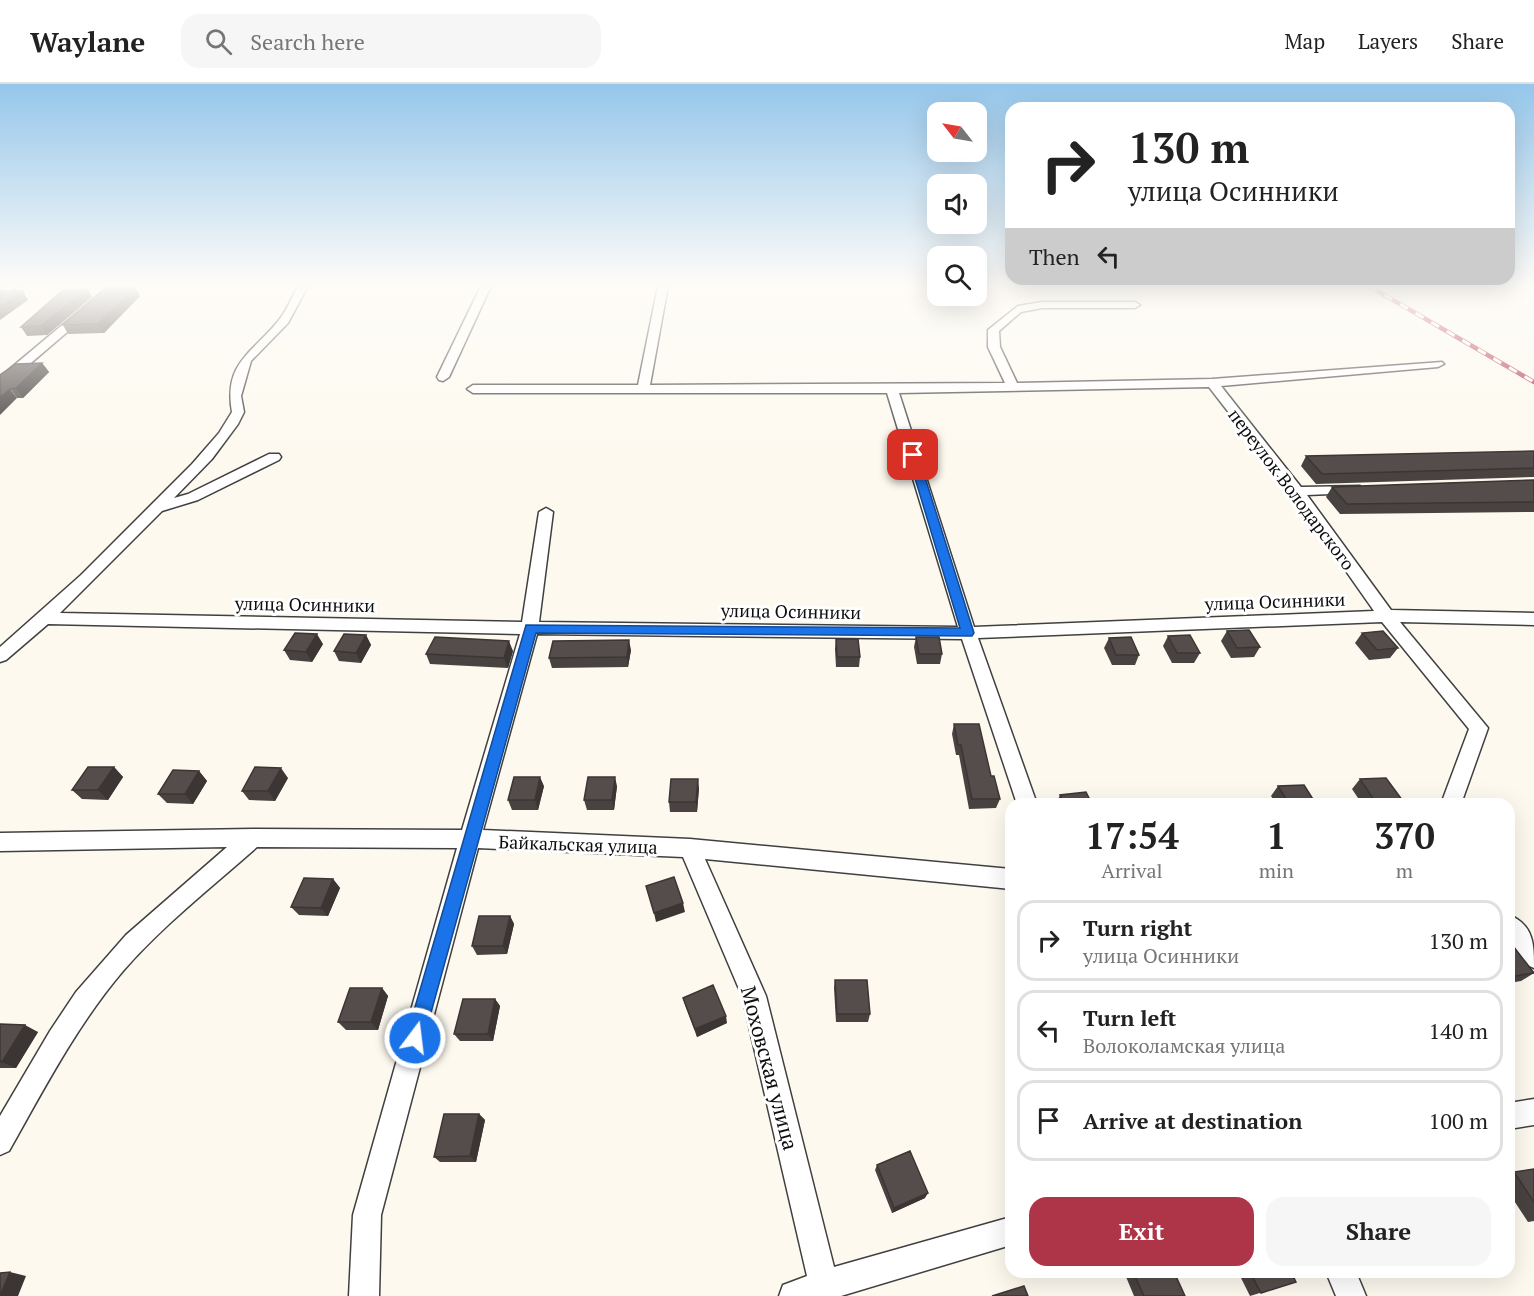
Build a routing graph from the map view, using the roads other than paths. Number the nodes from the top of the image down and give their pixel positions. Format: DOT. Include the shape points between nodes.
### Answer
graph roads {
  1 [pos="48,343"];
  2 [pos="263,343"];
  3 [pos="459,343"];
  4 [pos="652,343"];
  5 [pos="994,343"];
  6 [pos="1438,364"];
  7 [pos="443,377"];
  8 [pos="0,383"];
  9 [pos="1212,383"];
  10 [pos="1012,386"];
  11 [pos="644,387"];
  12 [pos="473,389"];
  13 [pos="892,389"];
  14 [pos="274,457"];
  15 [pos="1368,489"];
  16 [pos="1297,491"];
  17 [pos="159,507"];
  18 [pos="546,512"];
  19 [pos="1386,616"];
  20 [pos="46,618"];
  21 [pos="1534,619"];
  22 [pos="530,628"];
  23 [pos="968,633"];
  24 [pos="0,656"];
  25 [pos="1025,798"];
  26 [pos="1453,798"];
  27 [pos="253,838"];
  28 [pos="470,839"];
  29 [pos="0,842"];
  30 [pos="690,848"];
  31 [pos="1005,878"];
  32 [pos="1515,933"];
  33 [pos="1534,957"];
  34 [pos="1534,1112"];
  35 [pos="1515,1115"];
  36 [pos="0,1142"];
  37 [pos="1005,1233"];
  38 [pos="1344,1278"];
  39 [pos="826,1290"];
  40 [pos="364,1296"];
  41 [pos="794,1296"];
  42 [pos="1351,1296"];
  1 -- 8 [label="street"];
  2 -- 17 [label="street" via="246,360 235,396 236,416"];
  3 -- 7 [label="street"];
  4 -- 11 [label="street"];
  5 -- 10 [label="street"];
  6 -- 9 [label="street"];
  9 -- 10 [label="street"];
  9 -- 16 [label="street, переулок Володарского"];
  10 -- 13 [label="street"];
  11 -- 12 [label="street"];
  11 -- 13 [label="street"];
  13 -- 23 [label="street"];
  14 -- 17 [label="street" via="193,497"];
  15 -- 16 [label="street"];
  16 -- 19 [label="street, переулок Володарского"];
  17 -- 20 [label="street"];
  18 -- 22 [label="street"];
  19 -- 21 [label="street, улица Осинники"];
  19 -- 23 [label="street, улица Осинники"];
  19 -- 26 [label="street, переулок Володарского" via="1479,729"];
  20 -- 22 [label="street, улица Осинники"];
  20 -- 24 [label="street"];
  22 -- 23 [label="street, улица Осинники"];
  22 -- 28 [label="street"];
  23 -- 25 [label="street"];
  27 -- 28 [label="street, Байкальская улица"];
  27 -- 29 [label="street, Байкальская улица"];
  27 -- 36 [label="street" via="145,932 99,981"];
  28 -- 30 [label="street, Байкальская улица"];
  28 -- 40 [label="street" via="367,1215"];
  30 -- 31 [label="street, Байкальская улица"];
  30 -- 39 [label="street, Моховская улица" via="754,996"];
  32 -- 33 [label="street"];
  34 -- 35 [label="street"];
  37 -- 39 [label="street"];
  38 -- 42 [label="street"];
  39 -- 41 [label="street"];
}
